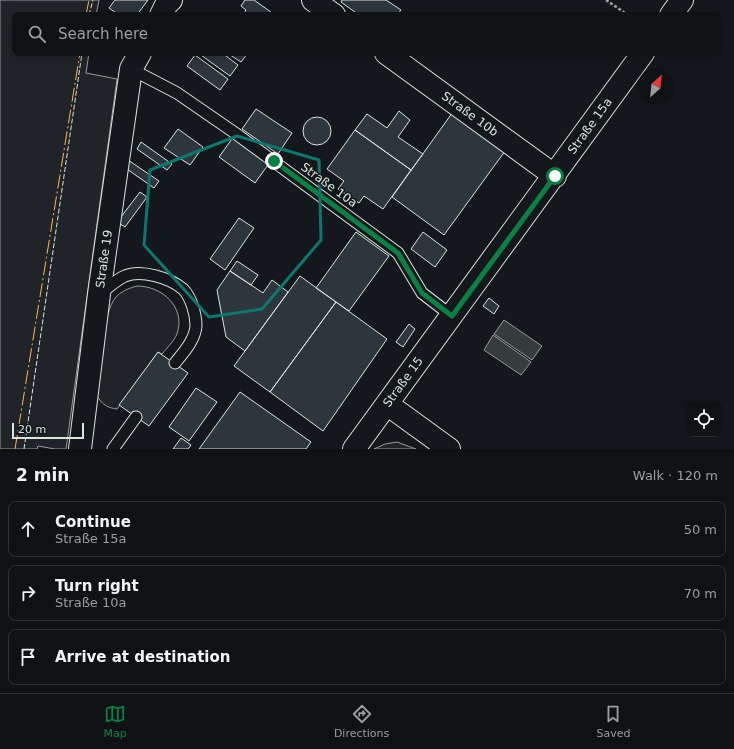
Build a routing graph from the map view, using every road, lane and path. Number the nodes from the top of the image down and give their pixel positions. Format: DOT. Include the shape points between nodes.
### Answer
graph roads {
  1 [pos="171,0"];
  2 [pos="606,0"];
  3 [pos="682,0"];
  4 [pos="162,12"];
  5 [pos="624,12"];
  6 [pos="673,12"];
  7 [pos="390,56"];
  8 [pos="641,56"];
  9 [pos="136,61"];
  10 [pos="555,176"];
  11 [pos="99,294"];
  12 [pos="452,316"];
  13 [pos="175,363"];
  14 [pos="387,404"];
  15 [pos="136,417"];
  16 [pos="80,449"];
  17 [pos="113,449"];
  18 [pos="354,449"];
  19 [pos="449,449"];
  1 -- 4 [label="street"];
  2 -- 5 [label="path"];
  3 -- 6 [label="street"];
  7 -- 10 [label="street, Straße 10b"];
  8 -- 10 [label="street, Straße 15a"];
  9 -- 11 [label="street, Straße 19"];
  9 -- 12 [label="lane, Straße 10a" via="398,253 422,293"];
  10 -- 12 [label="street, Straße 15a"];
  11 -- 13 [label="lane" via="125,276 145,273 164,278 183,289 194,307 196,327 190,343"];
  11 -- 16 [label="street, Straße 19"];
  12 -- 14 [label="street, Straße 15"];
  14 -- 18 [label="street, Straße 15"];
  14 -- 19 [label="street"];
  15 -- 17 [label="lane"];
}
